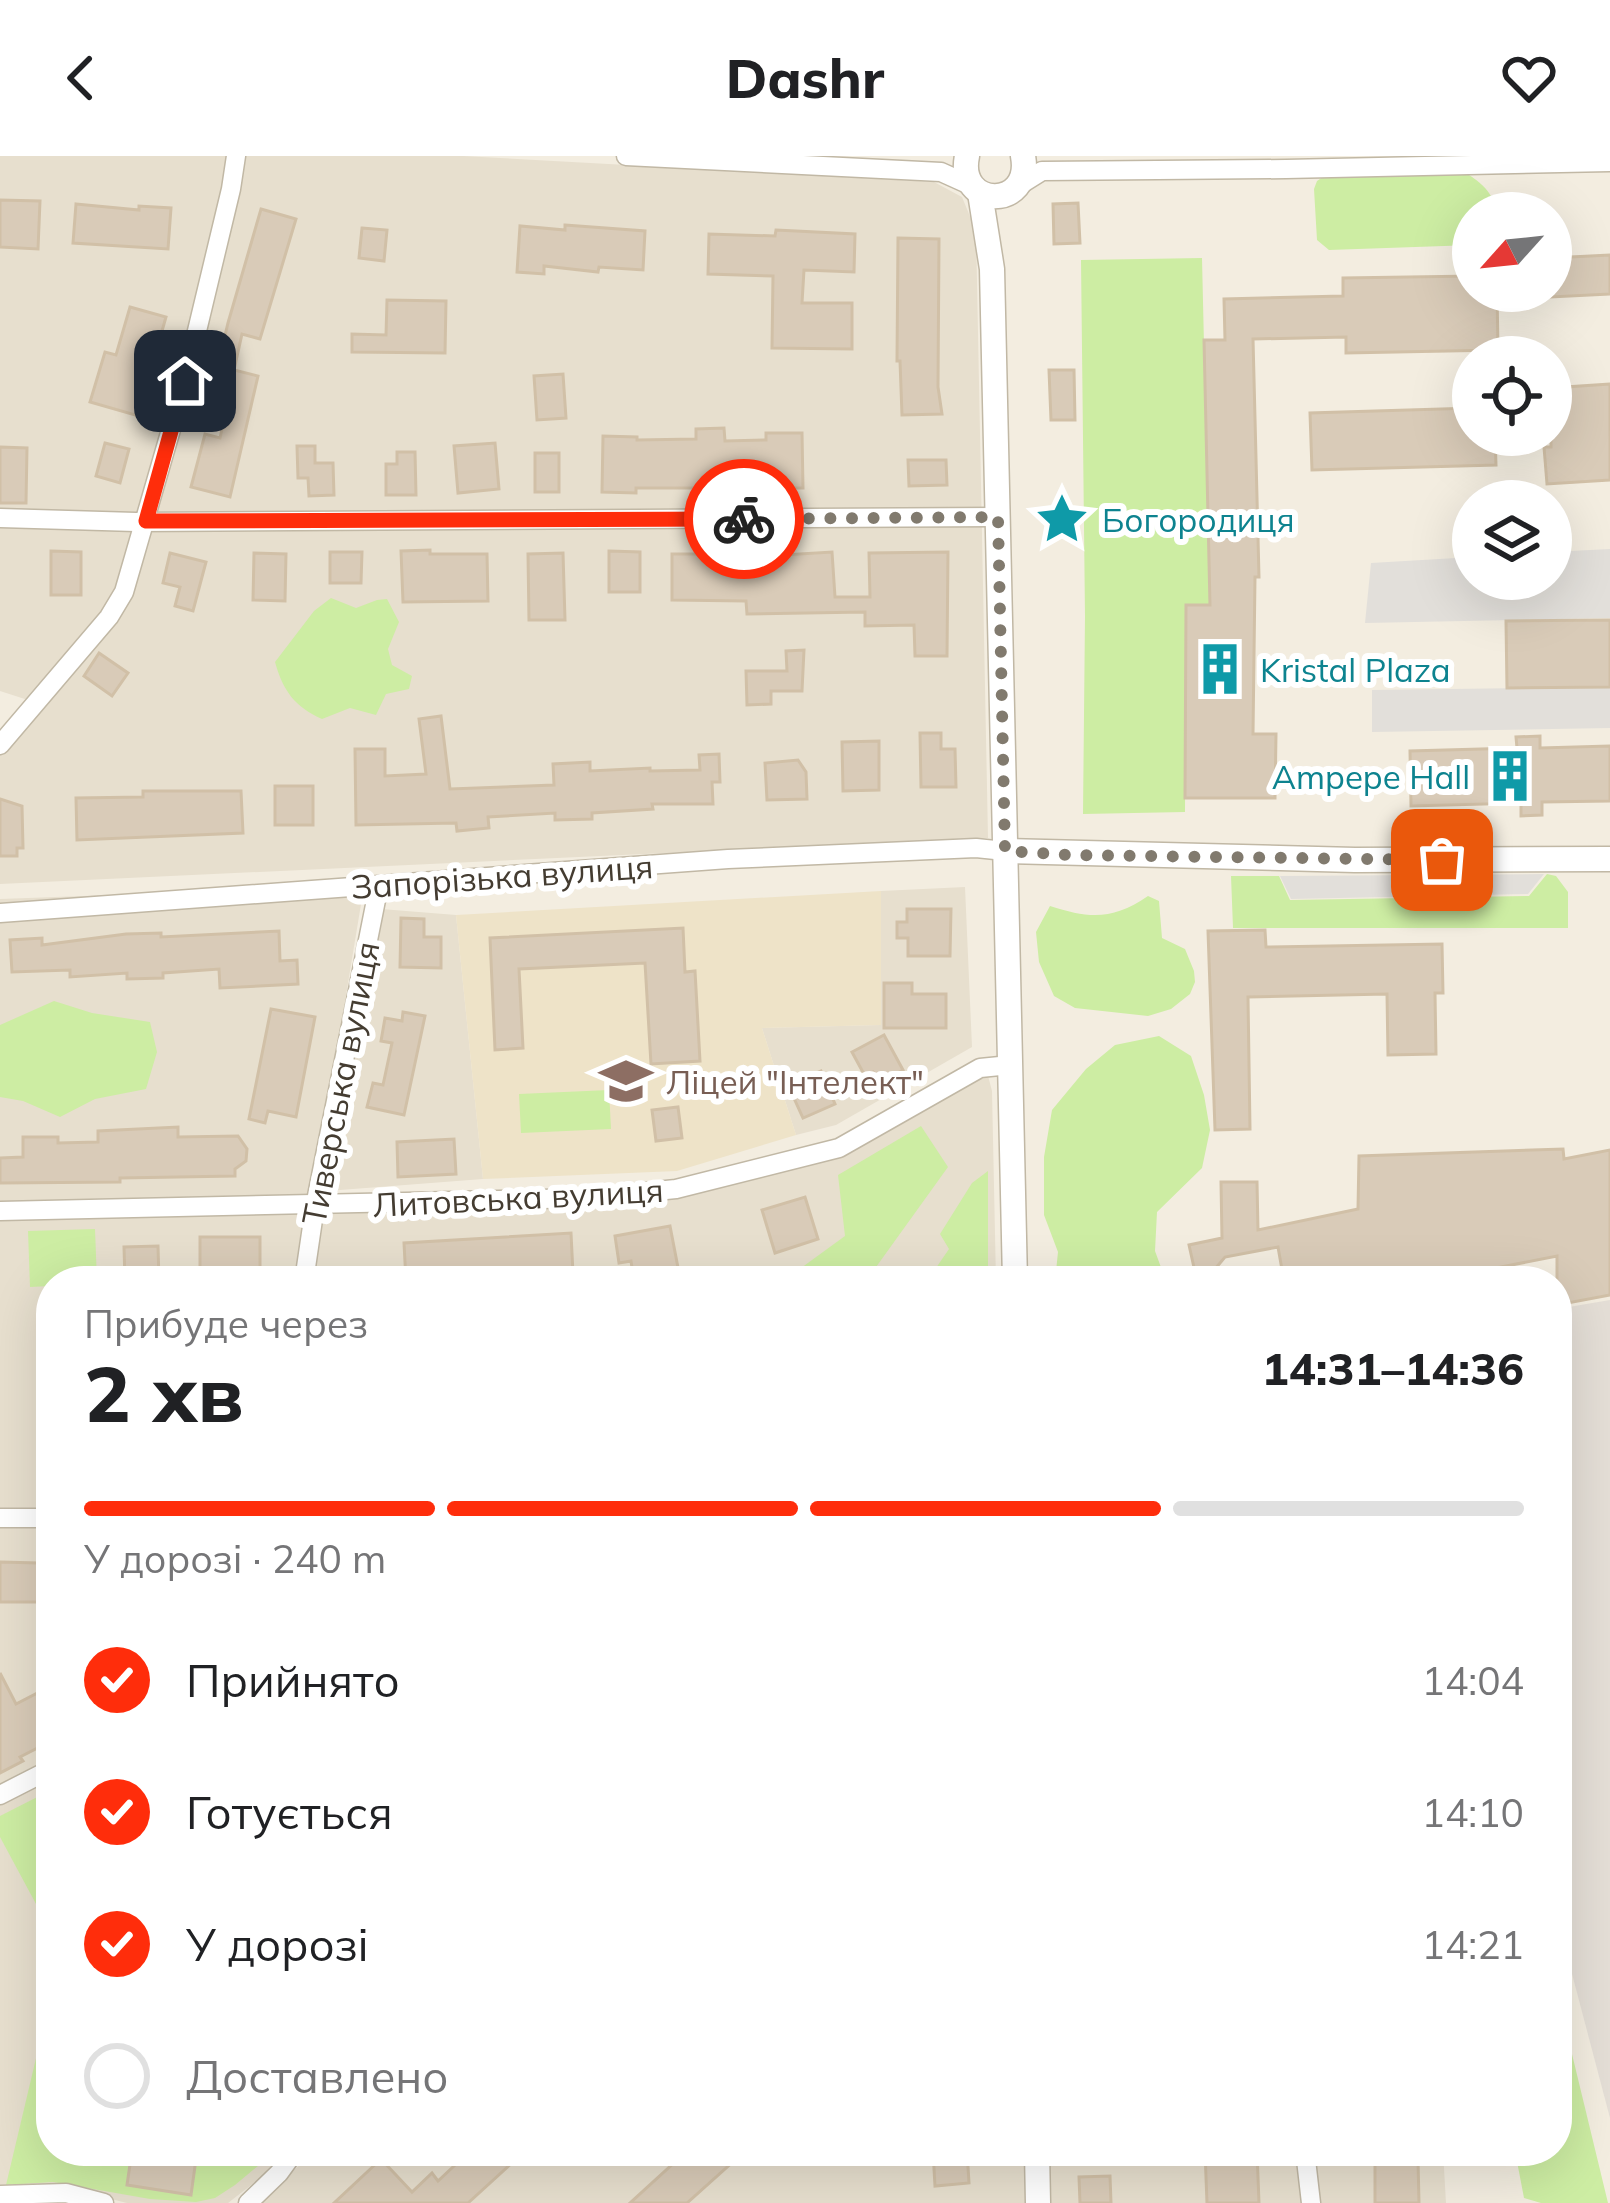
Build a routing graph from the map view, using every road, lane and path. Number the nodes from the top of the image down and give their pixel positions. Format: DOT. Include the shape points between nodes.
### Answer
graph roads {
  1 [pos="236,156"];
  2 [pos="626,156"];
  3 [pos="967,156"];
  4 [pos="1029,161"];
  5 [pos="1610,162"];
  6 [pos="1286,163"];
  7 [pos="941,172"];
  8 [pos="976,189"];
  9 [pos="1014,189"];
  10 [pos="992,269"];
  11 [pos="998,517"];
  12 [pos="0,518"];
  13 [pos="146,521"];
  14 [pos="0,745"];
  15 [pos="1005,851"];
  16 [pos="1610,859"];
  17 [pos="379,885"];
  18 [pos="0,913"];
  19 [pos="1010,1065"];
  20 [pos="315,1206"];
  21 [pos="0,1211"];
  22 [pos="306,1266"];
  23 [pos="1015,1266"];
  24 [pos="36,1517"];
  25 [pos="0,1518"];
  26 [pos="36,1777"];
  27 [pos="0,1795"];
  28 [pos="284,2166"];
  29 [pos="1037,2166"];
  30 [pos="1307,2166"];
  31 [pos="0,2194"];
  32 [pos="104,2203"];
  33 [pos="248,2203"];
  34 [pos="1038,2203"];
  35 [pos="1311,2203"];
  1 -- 13 [label="street"];
  2 -- 7 [label="street"];
  3 -- 7 [label="street"];
  3 -- 8 [label="street" via="966,177"];
  4 -- 6 [label="street"];
  4 -- 9 [label="street"];
  5 -- 6 [label="street"];
  7 -- 8 [label="street"];
  8 -- 9 [label="street" via="1000,196"];
  8 -- 10 [label="street"];
  9 -- 10 [label="street"];
  10 -- 11 [label="street"];
  11 -- 13 [label="street"];
  11 -- 15 [label="street"];
  12 -- 13 [label="street"];
  13 -- 14 [label="street" via="110,617"];
  15 -- 16 [label="street"];
  15 -- 17 [label="street, Запорізька вулиця" via="728,859"];
  15 -- 19 [label="street"];
  17 -- 18 [label="street, Запорізька вулиця"];
  17 -- 20 [label="street, Тиверська вулиця"];
  19 -- 20 [label="street, Литовська вулиця" via="980,1068 838,1148 676,1190"];
  19 -- 23 [label="street"];
  20 -- 21 [label="street, Литовська вулиця"];
  20 -- 22 [label="street, Тиверська вулиця"];
  24 -- 25 [label="street"];
  26 -- 27 [label="street"];
  28 -- 33 [label="street"];
  29 -- 34 [label="street"];
  30 -- 35 [label="street"];
  31 -- 32 [label="street" via="66,2193"];
}
